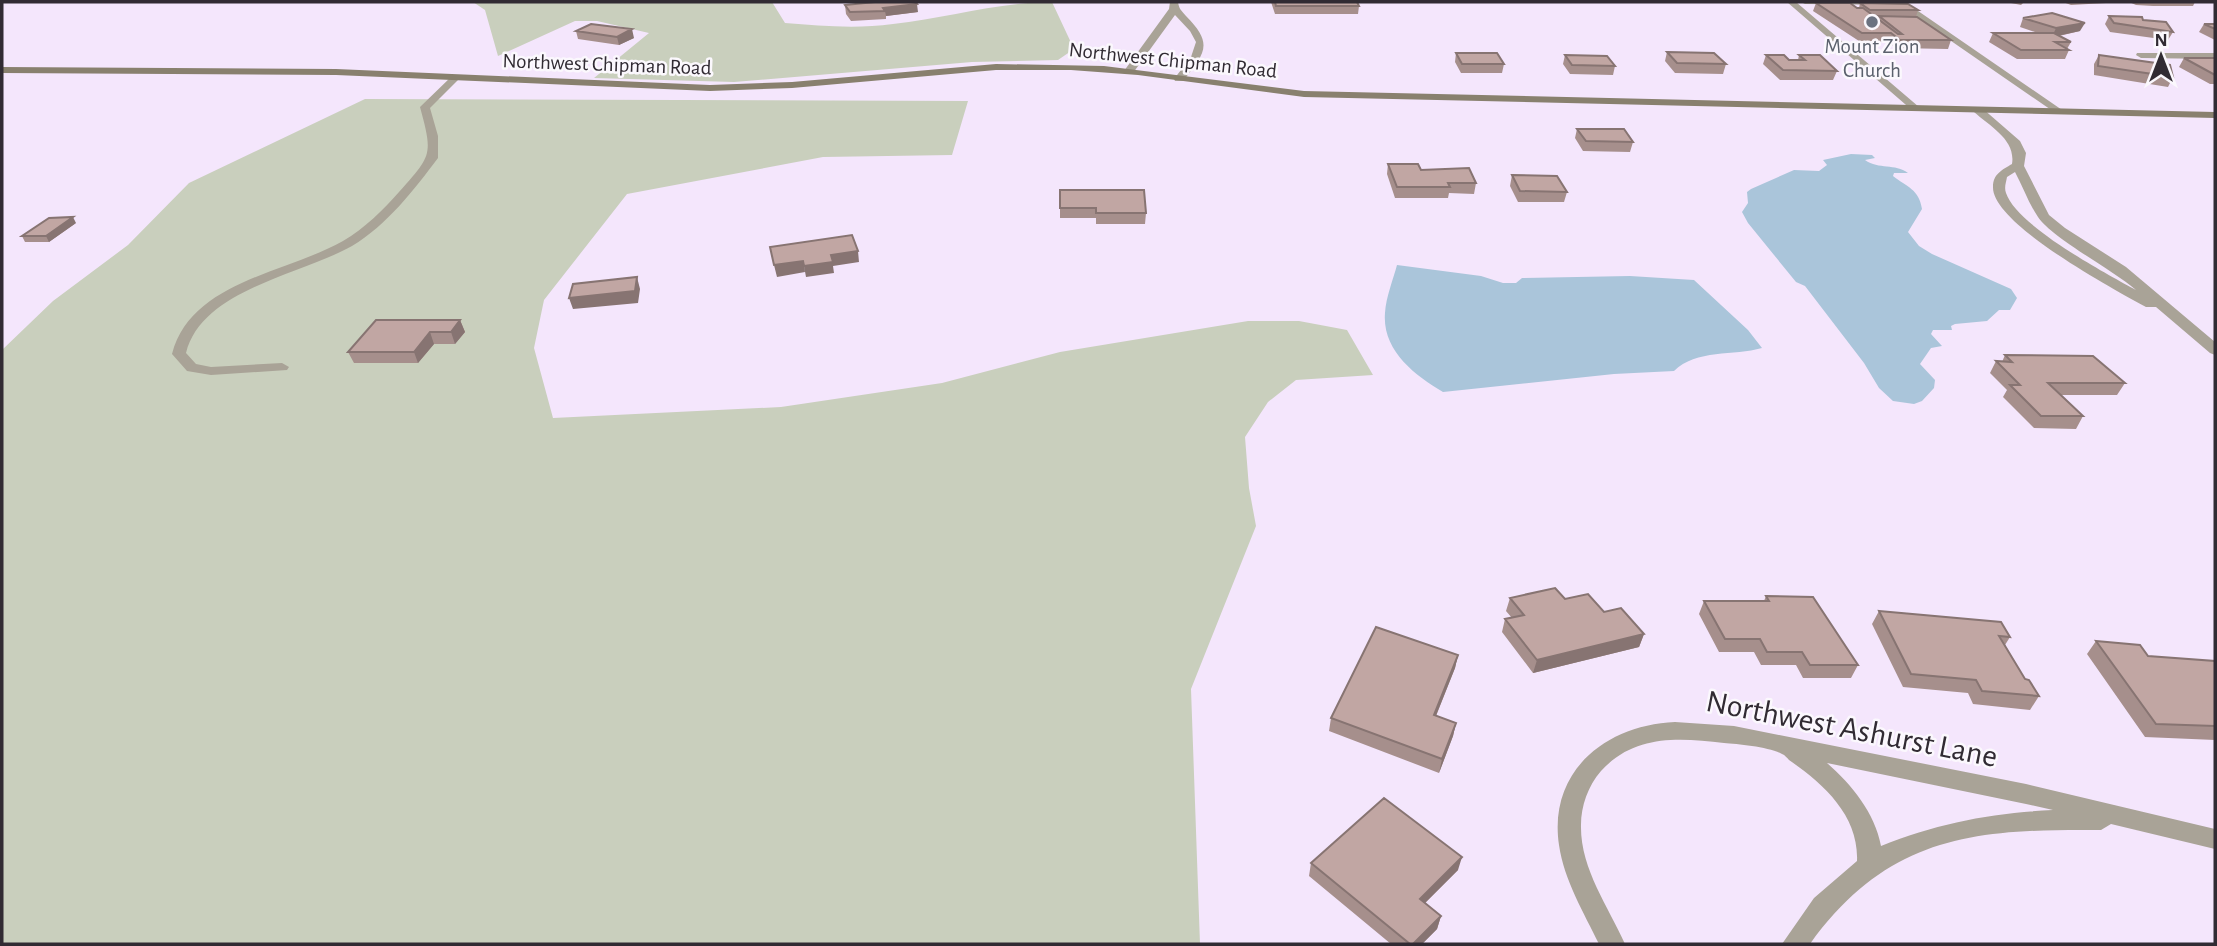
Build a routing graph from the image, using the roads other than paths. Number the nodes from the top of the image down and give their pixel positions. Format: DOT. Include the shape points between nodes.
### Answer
graph roads {
  1 [pos="1791,2"];
  2 [pos="1805,2"];
  3 [pos="1174,5"];
  4 [pos="2141,55"];
  5 [pos="2215,56"];
  6 [pos="2,70"];
  7 [pos="1129,71"];
  8 [pos="455,78"];
  9 [pos="1180,79"];
  10 [pos="1916,109"];
  11 [pos="1979,110"];
  12 [pos="2060,112"];
  13 [pos="2215,115"];
  14 [pos="2018,166"];
  15 [pos="2175,316"];
  16 [pos="2215,350"];
  17 [pos="282,367"];
  18 [pos="1781,745"];
  19 [pos="2140,821"];
  20 [pos="2215,839"];
  21 [pos="1869,865"];
  22 [pos="1593,904"];
  23 [pos="1612,944"];
  24 [pos="1628,944"];
  25 [pos="1795,944"];
  1 -- 10 [label="lane"];
  2 -- 12 [label="lane" via="1901,3"];
  3 -- 7 [label="street"];
  3 -- 9 [label="street" via="1201,40 1200,52"];
  4 -- 5 [label="street"];
  6 -- 8 [label="main road, Northwest Chipman Road" via="287,71"];
  7 -- 8 [label="main road, Northwest Chipman Road" via="1014,66 712,88"];
  7 -- 9 [label="main road, Northwest Chipman Road"];
  8 -- 17 [label="lane" via="425,107 433,158 367,231 210,308 186,334 179,354 192,368 211,371"];
  9 -- 10 [label="main road, Northwest Chipman Road" via="1246,89 1378,97"];
  10 -- 11 [label="main road, Northwest Chipman Road"];
  11 -- 12 [label="main road, Northwest Chipman Road"];
  11 -- 14 [label="street" via="2014,141 2020,153"];
  12 -- 13 [label="main road, Northwest Chipman Road"];
  14 -- 15 [label="street" via="2044,217 2121,270"];
  14 -- 15 [label="street" via="2002,175 1998,186 2002,199 2026,224 2116,286"];
  15 -- 16 [label="street"];
  18 -- 19 [label="street, Northwest Ashurst Lane"];
  18 -- 21 [label="street" via="1820,769 1838,787 1864,828"];
  18 -- 22 [label="street, Northwest Ashurst Lane" via="1685,730 1624,740 1603,753 1584,772 1570,816 1571,845"];
  19 -- 20 [label="street, Northwest Ashurst Lane"];
  19 -- 21 [label="street" via="2037,818 1986,824 1930,836"];
  21 -- 25 [label="street" via="1813,915"];
  22 -- 23 [label="street, Northwest Ashurst Lane"];
  22 -- 24 [label="street"];
}
